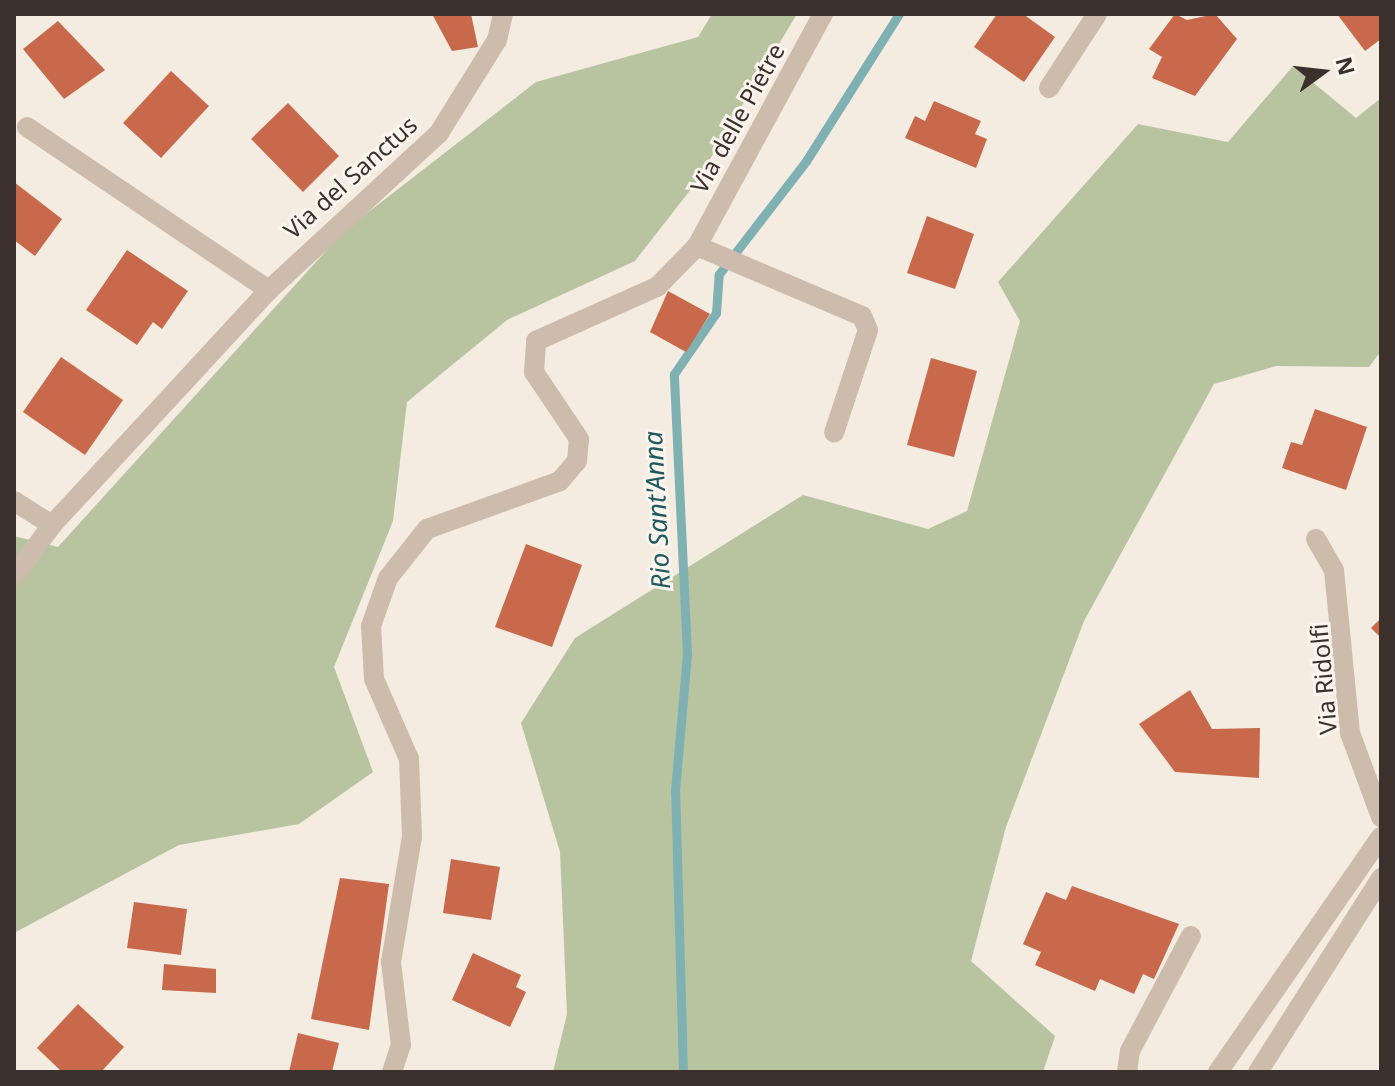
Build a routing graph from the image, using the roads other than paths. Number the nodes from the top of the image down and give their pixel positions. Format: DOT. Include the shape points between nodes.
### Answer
graph roads {
  1 [pos="503,14"];
  2 [pos="823,14"];
  3 [pos="1097,14"];
  4 [pos="1049,88"];
  5 [pos="27,127"];
  6 [pos="702,248"];
  7 [pos="269,290"];
  8 [pos="834,433"];
  9 [pos="14,501"];
  10 [pos="52,525"];
  11 [pos="1316,539"];
  12 [pos="14,576"];
  13 [pos="1381,817"];
  14 [pos="1381,837"];
  15 [pos="1381,878"];
  16 [pos="1191,936"];
  17 [pos="392,1072"];
  18 [pos="1127,1072"];
  19 [pos="1218,1072"];
  20 [pos="1258,1072"];
  1 -- 7 [label="street, Via del Sanctus" via="497,40 439,133"];
  2 -- 6 [label="street, Via delle Pietre"];
  3 -- 4 [label="street"];
  5 -- 7 [label="street"];
  6 -- 8 [label="street" via="862,316 868,330"];
  6 -- 17 [label="street, Via delle Pietre" via="657,287 536,341 534,372 579,439 577,461 560,481 427,529 388,578 371,626 374,679 409,759 412,837 391,962 401,1045"];
  7 -- 10 [label="street, Via del Sanctus"];
  9 -- 10 [label="street"];
  10 -- 12 [label="street, Via del Sanctus"];
  11 -- 13 [label="street, Via Ridolfi" via="1334,570 1350,733"];
  14 -- 19 [label="street"];
  15 -- 20 [label="street"];
  16 -- 18 [label="street" via="1135,1040"];
}
